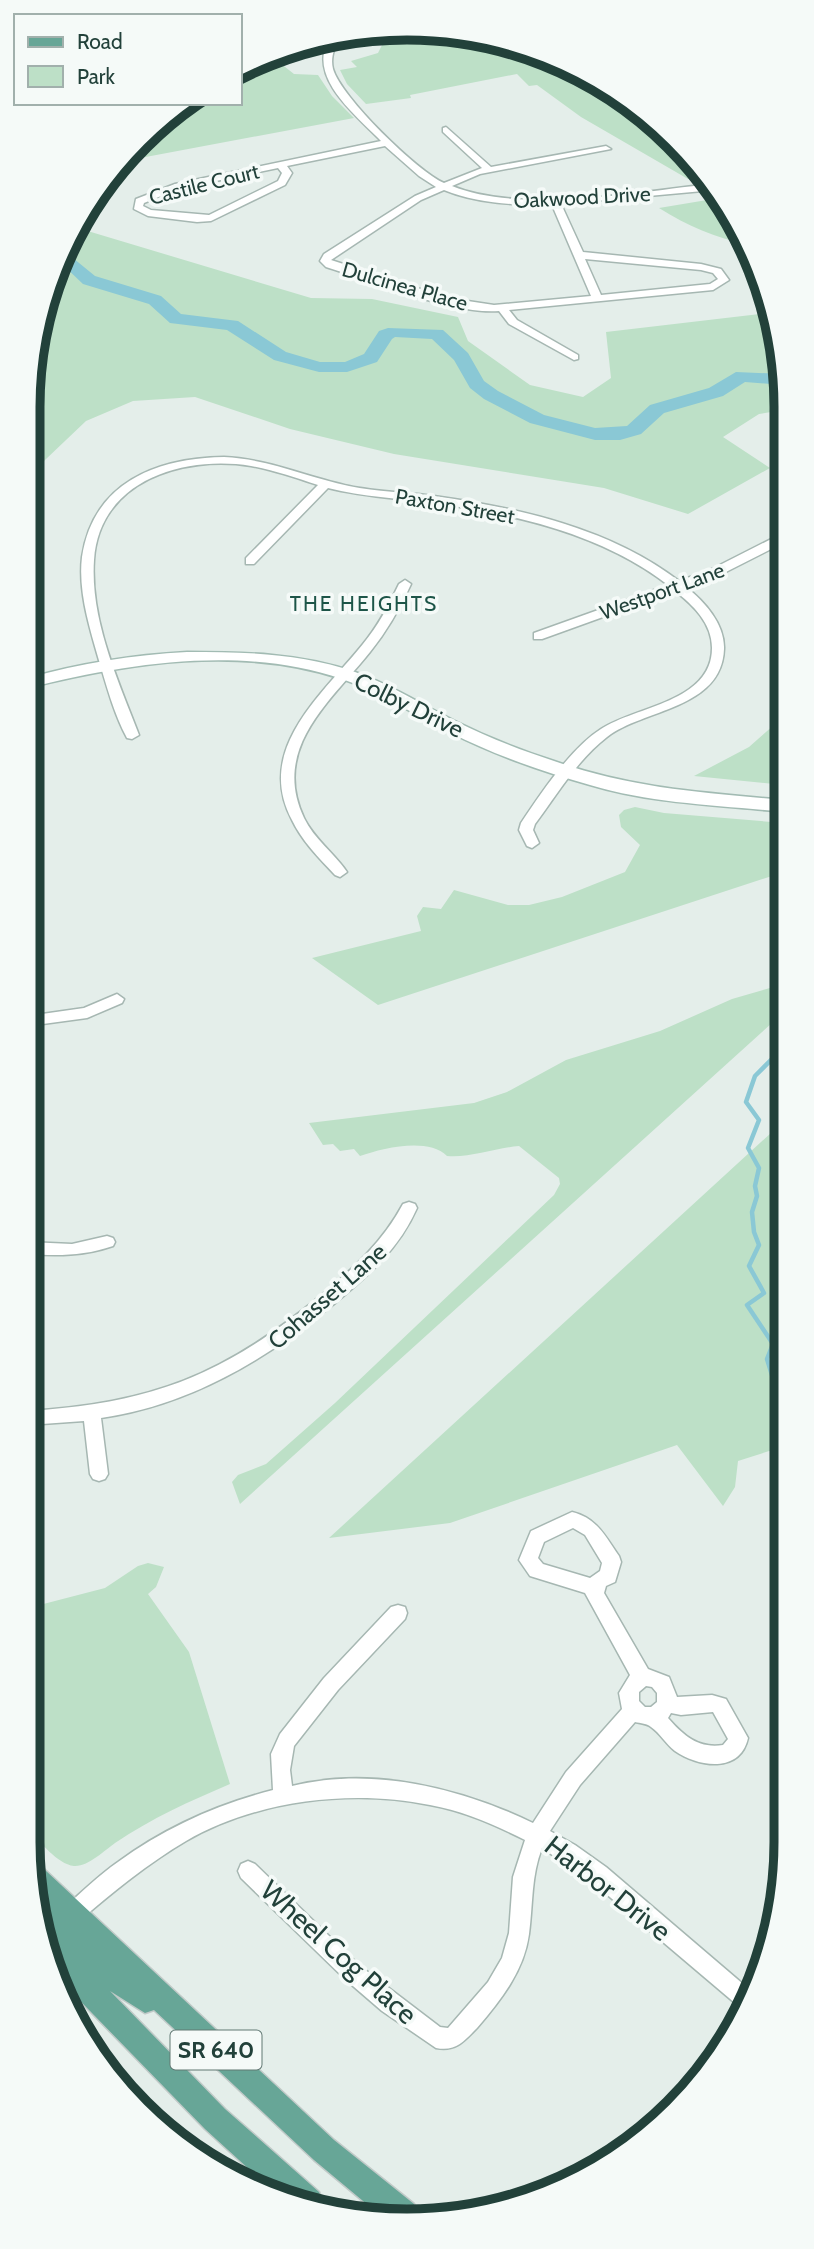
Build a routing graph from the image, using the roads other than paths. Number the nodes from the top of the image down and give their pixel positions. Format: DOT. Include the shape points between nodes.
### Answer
graph roads {
  1 [pos="329,49"];
  2 [pos="446,130"];
  3 [pos="390,142"];
  4 [pos="606,149"];
  5 [pos="281,165"];
  6 [pos="488,169"];
  7 [pos="442,186"];
  8 [pos="701,188"];
  9 [pos="555,201"];
  10 [pos="579,255"];
  11 [pos="598,299"];
  12 [pos="503,307"];
  13 [pos="574,357"];
  14 [pos="325,484"];
  15 [pos="774,543"];
  16 [pos="250,561"];
  17 [pos="405,584"];
  18 [pos="678,586"];
  19 [pos="538,636"];
  20 [pos="107,664"];
  21 [pos="345,675"];
  22 [pos="40,680"];
  23 [pos="132,735"];
  24 [pos="569,772"];
  25 [pos="774,805"];
  26 [pos="532,843"];
  27 [pos="340,872"];
  28 [pos="117,999"];
  29 [pos="40,1020"];
  30 [pos="409,1208"];
  31 [pos="107,1242"];
  32 [pos="40,1249"];
  33 [pos="92,1414"];
  34 [pos="40,1417"];
  35 [pos="99,1474"];
  36 [pos="594,1587"];
  37 [pos="398,1613"];
  38 [pos="643,1679"];
  39 [pos="634,1710"];
  40 [pos="285,1796"];
  41 [pos="538,1834"];
  42 [pos="248,1871"];
  43 [pos="43,1886"];
  44 [pos="72,1914"];
  45 [pos="48,1916"];
  46 [pos="60,1960"];
  47 [pos="740,1995"];
  48 [pos="202,2037"];
  49 [pos="294,2191"];
  50 [pos="395,2209"];
  1 -- 3 [label="street, Oakwood Drive" via="327,61 338,89"];
  2 -- 6 [label="street"];
  3 -- 5 [label="street, Castile Court"];
  3 -- 7 [label="street, Oakwood Drive" via="422,174"];
  4 -- 6 [label="street, Dulcinea Place"];
  5 -- 5 [label="street, Castile Court" via="174,187 139,201 138,207 148,213 197,219 218,216 282,183 287,173"];
  6 -- 7 [label="street, Dulcinea Place"];
  7 -- 9 [label="street, Oakwood Drive" via="491,200"];
  7 -- 12 [label="street, Dulcinea Place" via="390,214 325,261 446,301"];
  8 -- 9 [label="street, Oakwood Drive"];
  9 -- 10 [label="street"];
  10 -- 11 [label="street"];
  10 -- 11 [label="street, Dulcinea Place" via="701,267 717,271 724,279 713,287"];
  11 -- 12 [label="street, Dulcinea Place"];
  12 -- 13 [label="street" via="513,322"];
  14 -- 16 [label="street"];
  14 -- 18 [label="street, Paxton Street" via="477,507 544,523 611,546"];
  14 -- 20 [label="street, Paxton Street" via="258,464 206,461 149,474 115,494 93,530 87,561 89,597"];
  15 -- 18 [label="street, Westport Lane"];
  17 -- 21 [label="street" via="383,627"];
  18 -- 19 [label="street, Westport Lane"];
  18 -- 24 [label="street, Paxton Street" via="715,628 719,650 713,670 677,701 605,732"];
  20 -- 21 [label="street, Colby Drive" via="171,658 250,659 298,663"];
  20 -- 22 [label="street, Colby Drive"];
  20 -- 23 [label="street, Paxton Street"];
  21 -- 24 [label="street, Colby Drive" via="481,740"];
  21 -- 27 [label="street" via="301,726 287,766 297,817"];
  24 -- 25 [label="street, Colby Drive" via="655,795"];
  24 -- 26 [label="street, Paxton Street" via="528,823"];
  28 -- 29 [label="street" via="74,1016"];
  30 -- 33 [label="street, Cohasset Lane" via="384,1249 269,1347 180,1392"];
  31 -- 32 [label="street" via="72,1250"];
  33 -- 34 [label="street, Cohasset Lane"];
  33 -- 35 [label="street"];
  36 -- 38 [label="street"];
  37 -- 40 [label="street" via="331,1684 287,1740 280,1770"];
  38 -- 39 [label="street" via="629,1688 627,1700"];
  38 -- 39 [label="street" via="657,1681 666,1691 661,1709 644,1715"];
  39 -- 41 [label="street" via="576,1774"];
  40 -- 41 [label="street, Harbor Drive" via="365,1788 421,1793 480,1808"];
  40 -- 44 [label="street, Harbor Drive" via="183,1830 121,1870"];
  41 -- 42 [label="street, Wheel Cog Place" via="521,1886 520,1931 509,1970 455,2036 446,2039 436,2037 353,1973"];
  41 -- 47 [label="street, Harbor Drive" via="608,1882"];
  43 -- 44 [label="main road, SR 640"];
  44 -- 48 [label="main road, SR 640"];
  45 -- 48 [label="main road" via="105,1971"];
  46 -- 49 [label="main road, SR 640" via="215,2119"];
  48 -- 50 [label="main road, SR 640"];
}
